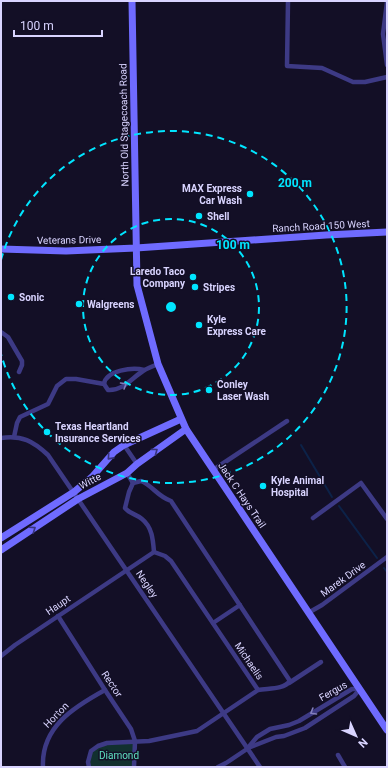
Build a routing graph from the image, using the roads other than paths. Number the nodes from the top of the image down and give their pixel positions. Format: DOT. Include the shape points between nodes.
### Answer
graph roads {
  1 [pos="132,1"];
  2 [pos="288,1"];
  3 [pos="387,2"];
  4 [pos="387,64"];
  5 [pos="387,77"];
  6 [pos="387,232"];
  7 [pos="136,248"];
  8 [pos="1,249"];
  9 [pos="1,332"];
  10 [pos="158,364"];
  11 [pos="144,370"];
  12 [pos="18,372"];
  13 [pos="104,384"];
  14 [pos="181,419"];
  15 [pos="287,421"];
  16 [pos="186,429"];
  17 [pos="14,437"];
  18 [pos="1,438"];
  19 [pos="124,446"];
  20 [pos="137,464"];
  21 [pos="213,470"];
  22 [pos="127,473"];
  23 [pos="133,483"];
  24 [pos="76,495"];
  25 [pos="313,518"];
  26 [pos="387,519"];
  27 [pos="1,538"];
  28 [pos="1,550"];
  29 [pos="154,552"];
  30 [pos="387,557"];
  31 [pos="126,570"];
  32 [pos="240,605"];
  33 [pos="308,613"];
  34 [pos="58,616"];
  35 [pos="213,623"];
  36 [pos="1,656"];
  37 [pos="321,662"];
  38 [pos="289,683"];
  39 [pos="360,689"];
  40 [pos="105,690"];
  41 [pos="258,690"];
  42 [pos="223,713"];
  43 [pos="387,730"];
  44 [pos="135,741"];
  45 [pos="247,749"];
  46 [pos="338,755"];
  47 [pos="43,767"];
  48 [pos="88,767"];
  49 [pos="134,767"];
  50 [pos="218,767"];
  51 [pos="260,767"];
  52 [pos="345,767"];
  1 -- 7 [label="main road, North Old Stagecoach Road"];
  2 -- 5 [label="street" via="287,66 322,68 353,82"];
  3 -- 4 [label="street" via="383,34"];
  6 -- 7 [label="main road, Ranch Road 150 West"];
  7 -- 8 [label="main road, Veterans Drive" via="66,251"];
  7 -- 10 [label="main road, Jack C Hays Trail" via="137,286"];
  9 -- 12 [label="street" via="8,337 22,361"];
  10 -- 11 [label="street"];
  10 -- 14 [label="main road, Jack C Hays Trail"];
  11 -- 13 [label="street" via="134,368 110,374"];
  13 -- 11 [label="street, one-way" via="108,390 114,390 124,386"];
  13 -- 17 [label="street" via="66,379 58,386 48,404 20,417"];
  14 -- 16 [label="main road, Jack C Hays Trail"];
  14 -- 19 [label="main road, Witte"];
  15 -- 21 [label="street"];
  20 -- 16 [label="main road, Witte, one-way"];
  16 -- 21 [label="main road, Jack C Hays Trail"];
  17 -- 18 [label="street, Negley"];
  17 -- 24 [label="street, Negley" via="39,446"];
  19 -- 20 [label="street"];
  19 -- 24 [label="main road, Witte, one-way" via="114,452"];
  20 -- 22 [label="main road, Witte"];
  21 -- 33 [label="main road, Jack C Hays Trail"];
  22 -- 23 [label="street"];
  22 -- 24 [label="main road, Witte"];
  23 -- 29 [label="street" via="126,508 142,518 152,533"];
  23 -- 32 [label="street" via="141,481 149,484 158,494 171,501"];
  24 -- 27 [label="main road, Witte"];
  28 -- 24 [label="main road, Witte, one-way"];
  24 -- 31 [label="street, Negley"];
  25 -- 26 [label="street" via="361,483"];
  29 -- 31 [label="street, Haupt"];
  29 -- 35 [label="street, Michaelis" via="171,561"];
  30 -- 33 [label="street, Marek Drive"];
  31 -- 34 [label="street, Haupt"];
  31 -- 42 [label="street, Negley"];
  32 -- 35 [label="street"];
  32 -- 38 [label="street"];
  33 -- 39 [label="main road, Jack C Hays Trail"];
  34 -- 36 [label="street, Haupt"];
  34 -- 40 [label="street, Rector"];
  35 -- 41 [label="street, Michaelis"];
  37 -- 38 [label="street, Michaelis"];
  38 -- 41 [label="street, Michaelis" via="279,688"];
  39 -- 43 [label="main road, Jack C Hays Trail"];
  39 -- 45 [label="street, Fergus" via="354,696 305,728"];
  39 -- 45 [label="street, Fergus, one-way" via="352,688 289,725 270,730 257,737"];
  40 -- 44 [label="street, Rector" via="128,723"];
  40 -- 47 [label="street, Horton" via="80,704 58,723 48,737 42,758"];
  41 -- 42 [label="street"];
  42 -- 44 [label="street" via="196,731 149,741"];
  42 -- 45 [label="street, Negley"];
  44 -- 48 [label="street" via="98,746 92,751"];
  44 -- 49 [label="street, Rector"];
  45 -- 50 [label="street, Fergus"];
  45 -- 51 [label="street, Negley"];
  46 -- 52 [label="street"];
}
